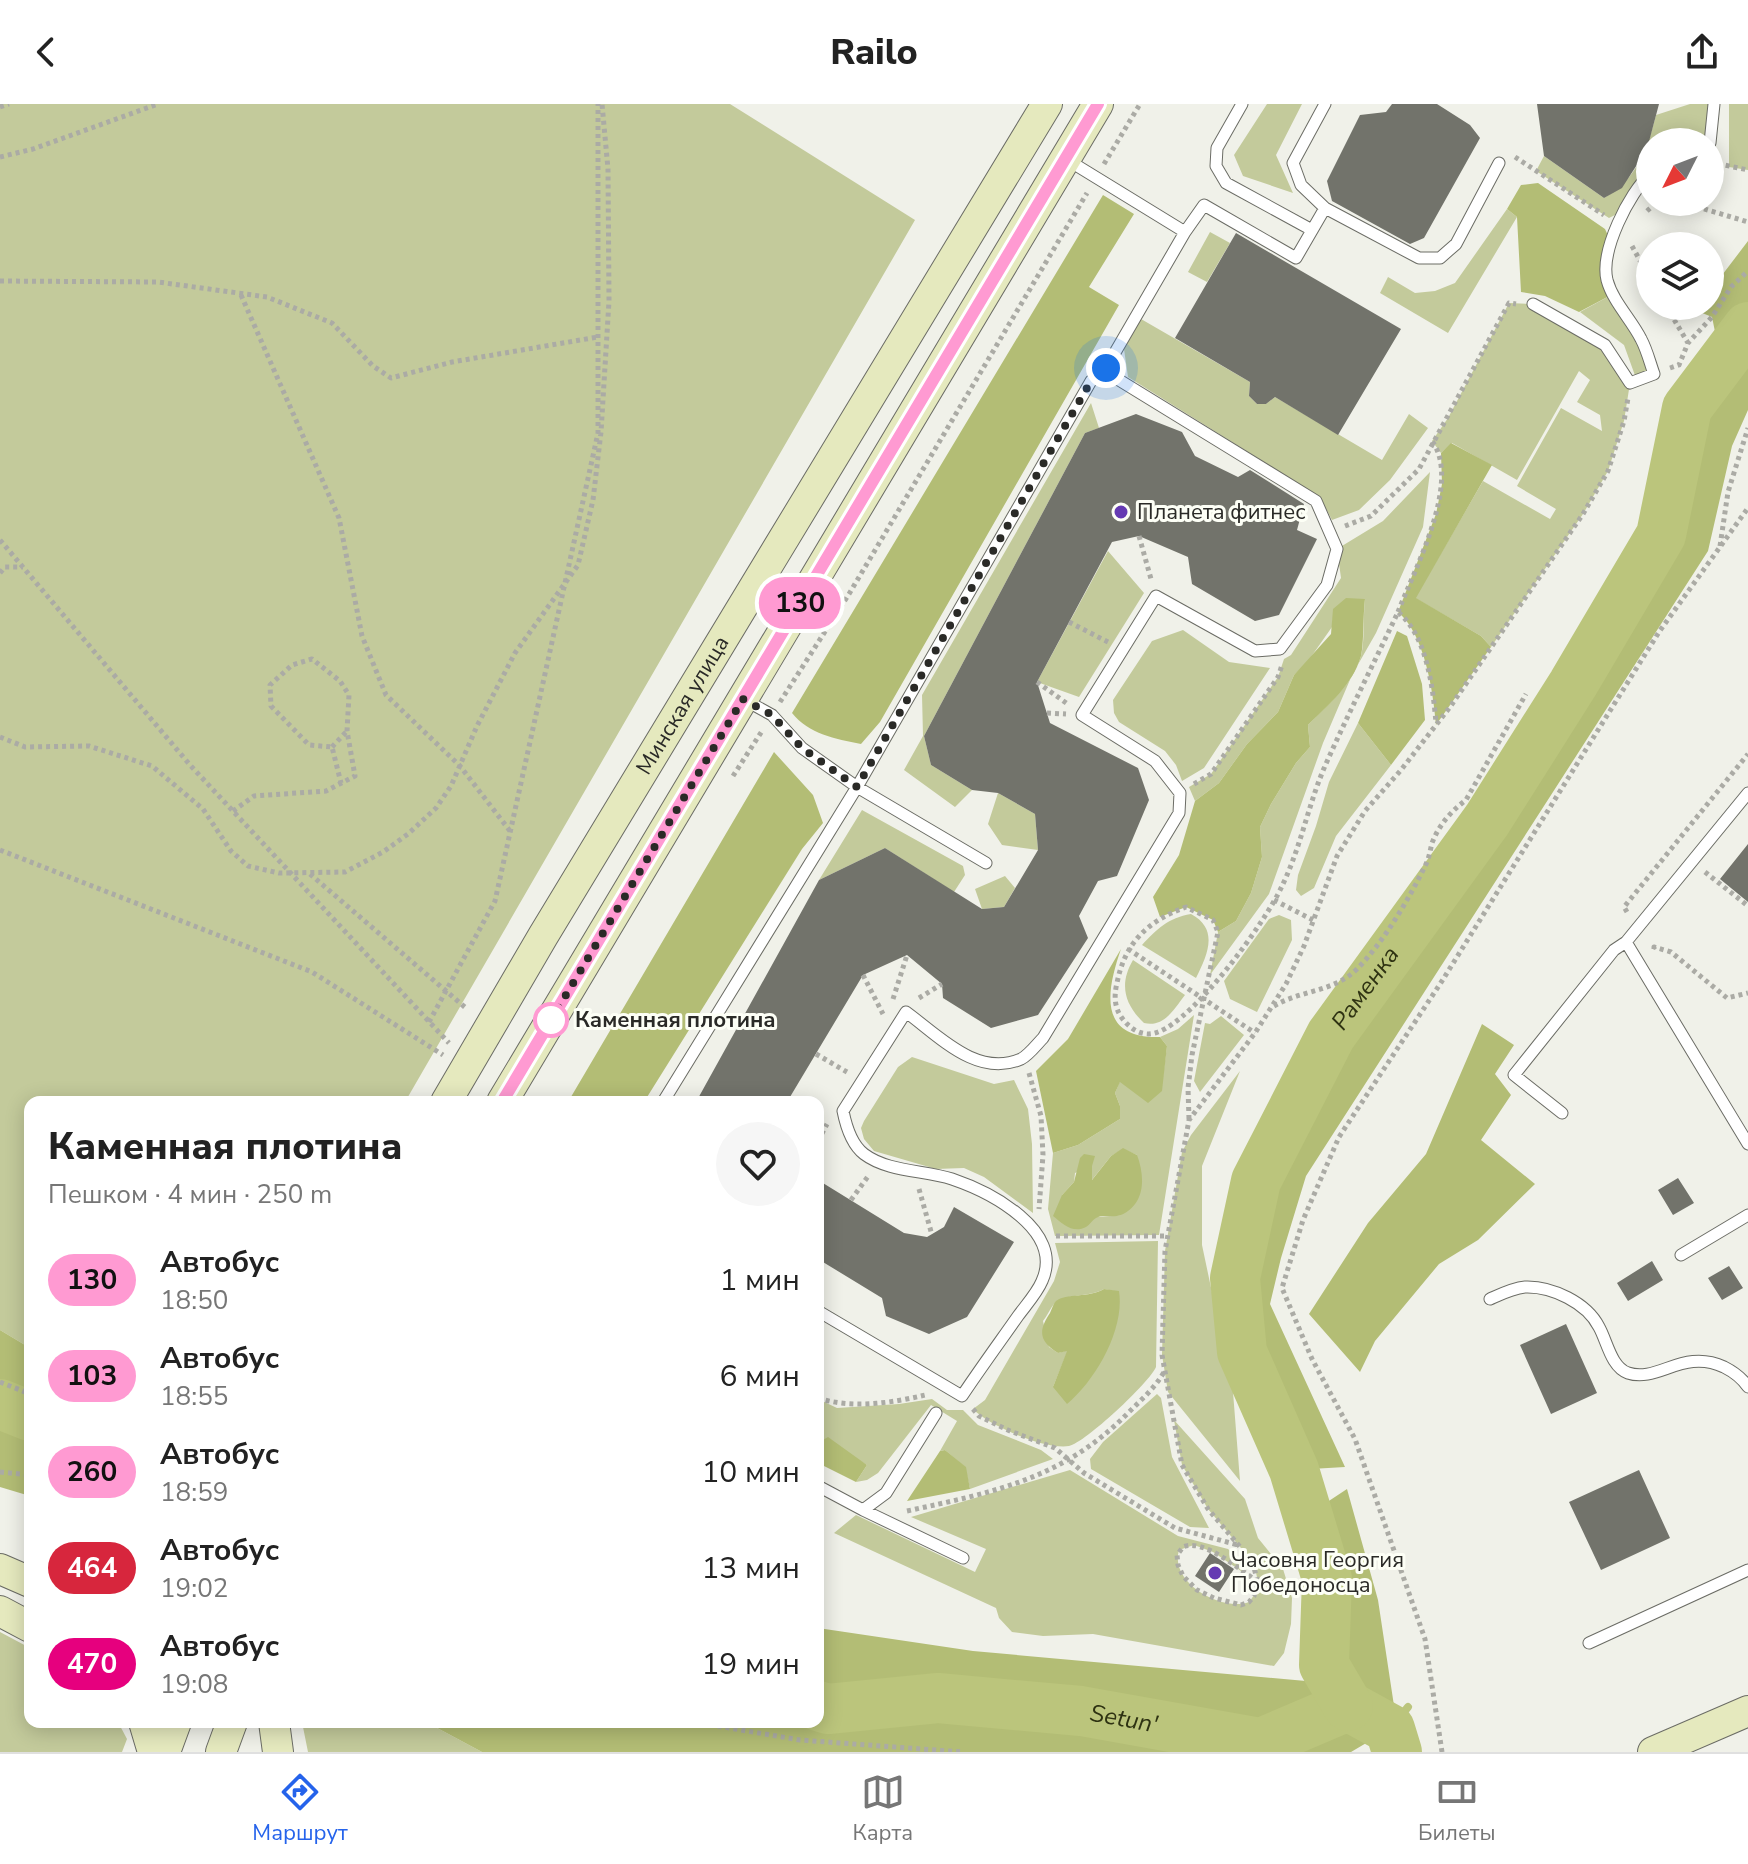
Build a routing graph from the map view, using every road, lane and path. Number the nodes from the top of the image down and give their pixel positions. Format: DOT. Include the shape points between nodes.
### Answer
graph roads {
  1 [pos="9,104"];
  2 [pos="158,104"];
  3 [pos="600,104"];
  4 [pos="1047,104"];
  5 [pos="1098,104"];
  6 [pos="1140,104"];
  7 [pos="1242,104"];
  8 [pos="1325,104"];
  9 [pos="1714,104"];
  10 [pos="0,107"];
  11 [pos="1712,128"];
  12 [pos="0,157"];
  13 [pos="1065,159"];
  14 [pos="1499,163"];
  15 [pos="1724,165"];
  16 [pos="1748,170"];
  17 [pos="1096,178"];
  18 [pos="1636,187"];
  19 [pos="1325,208"];
  20 [pos="1724,215"];
  21 [pos="1748,222"];
  22 [pos="1618,224"];
  23 [pos="1312,230"];
  24 [pos="1185,232"];
  25 [pos="1634,237"];
  26 [pos="1636,255"];
  27 [pos="1748,271"];
  28 [pos="0,281"];
  29 [pos="241,294"];
  30 [pos="1533,304"];
  31 [pos="1674,320"];
  32 [pos="598,337"];
  33 [pos="1688,343"];
  34 [pos="1106,368"];
  35 [pos="1654,374"];
  36 [pos="1630,383"];
  37 [pos="1748,428"];
  38 [pos="1432,441"];
  39 [pos="1748,508"];
  40 [pos="1329,532"];
  41 [pos="1139,536"];
  42 [pos="0,540"];
  43 [pos="1720,547"];
  44 [pos="23,567"];
  45 [pos="0,573"];
  46 [pos="564,585"];
  47 [pos="1156,596"];
  48 [pos="1398,612"];
  49 [pos="1069,622"];
  50 [pos="1280,649"];
  51 [pos="1123,650"];
  52 [pos="1037,682"];
  53 [pos="1526,694"];
  54 [pos="743,699"];
  55 [pos="772,715"];
  56 [pos="1082,715"];
  57 [pos="1436,725"];
  58 [pos="347,731"];
  59 [pos="0,737"];
  60 [pos="332,747"];
  61 [pos="1748,754"];
  62 [pos="460,766"];
  63 [pos="731,780"];
  64 [pos="341,783"];
  65 [pos="857,787"];
  66 [pos="1180,793"];
  67 [pos="1748,793"];
  68 [pos="233,811"];
  69 [pos="510,831"];
  70 [pos="0,850"];
  71 [pos="1692,861"];
  72 [pos="986,863"];
  73 [pos="292,874"];
  74 [pos="310,874"];
  75 [pos="1274,900"];
  76 [pos="1748,906"];
  77 [pos="1624,907"];
  78 [pos="1313,920"];
  79 [pos="1626,942"];
  80 [pos="1128,949"];
  81 [pos="1653,954"];
  82 [pos="446,991"];
  83 [pos="1748,993"];
  84 [pos="1203,999"];
  85 [pos="467,1009"];
  86 [pos="1270,1009"];
  87 [pos="429,1022"];
  88 [pos="1255,1033"];
  89 [pos="449,1043"];
  90 [pos="816,1054"];
  91 [pos="443,1055"];
  92 [pos="1023,1058"];
  93 [pos="862,1081"];
  94 [pos="450,1096"];
  95 [pos="506,1096"];
  96 [pos="667,1096"];
  97 [pos="1562,1113"];
  98 [pos="1189,1120"];
  99 [pos="1748,1144"];
  100 [pos="878,1161"];
  101 [pos="912,1170"];
  102 [pos="851,1200"];
  103 [pos="1748,1215"];
  104 [pos="1037,1232"];
  105 [pos="932,1235"];
  106 [pos="1167,1236"];
  107 [pos="1681,1255"];
  108 [pos="1490,1299"];
  109 [pos="824,1315"];
  110 [pos="1164,1371"];
  111 [pos="0,1382"];
  112 [pos="943,1386"];
  113 [pos="1748,1387"];
  114 [pos="24,1392"];
  115 [pos="962,1396"];
  116 [pos="824,1400"];
  117 [pos="936,1413"];
  118 [pos="1069,1461"];
  119 [pos="0,1472"];
  120 [pos="24,1474"];
  121 [pos="824,1489"];
  122 [pos="863,1510"];
  123 [pos="1239,1545"];
  124 [pos="963,1558"];
  125 [pos="0,1569"];
  126 [pos="1748,1570"];
  127 [pos="24,1579"];
  128 [pos="1258,1582"];
  129 [pos="0,1611"];
  130 [pos="24,1624"];
  131 [pos="1589,1643"];
  132 [pos="1748,1711"];
  133 [pos="146,1728"];
  134 [pos="174,1728"];
  135 [pos="230,1728"];
  136 [pos="275,1728"];
  137 [pos="729,1728"];
  138 [pos="153,1752"];
  139 [pos="165,1752"];
  140 [pos="221,1752"];
  141 [pos="278,1752"];
  142 [pos="962,1752"];
  143 [pos="1442,1752"];
  144 [pos="1653,1752"];
  1 -- 10 [label="path"];
  2 -- 12 [label="path"];
  3 -- 32 [label="path"];
  3 -- 46 [label="path" via="608,169 609,301 601,432 578,565"];
  4 -- 94 [label="main road, Минская улица"];
  5 -- 13 [label="main road"];
  6 -- 17 [label="path"];
  7 -- 23 [label="lane" via="1217,148 1216,166 1226,183"];
  8 -- 19 [label="lane" via="1293,163 1301,185"];
  9 -- 11 [label="lane"];
  13 -- 17 [label="lane"];
  13 -- 54 [label="main road"];
  14 -- 19 [label="lane" via="1456,244 1440,258 1419,258"];
  14 -- 22 [label="path" via="1513,156"];
  15 -- 16 [label="path"];
  17 -- 24 [label="lane"];
  17 -- 55 [label="path"];
  18 -- 22 [label="lane"];
  19 -- 23 [label="lane"];
  20 -- 21 [label="path"];
  22 -- 35 [label="lane" via="1610,240 1606,277 1642,340"];
  23 -- 24 [label="lane" via="1296,258 1204,205"];
  24 -- 34 [label="lane"];
  25 -- 26 [label="path" via="1631,247"];
  27 -- 33 [label="path"];
  28 -- 29 [label="path" via="158,282"];
  29 -- 32 [label="path" via="267,297 332,323 391,378"];
  29 -- 62 [label="path" via="339,518 362,636 386,695"];
  30 -- 36 [label="lane" via="1605,345"];
  30 -- 38 [label="path" via="1509,303"];
  31 -- 33 [label="path"];
  32 -- 46 [label="path" via="598,433"];
  33 -- 35 [label="path" via="1679,365"];
  34 -- 40 [label="lane" via="1316,501"];
  34 -- 65 [label="lane" via="1091,381"];
  35 -- 36 [label="lane"];
  36 -- 57 [label="path" via="1608,471"];
  37 -- 43 [label="path" via="1728,492"];
  38 -- 40 [label="path" via="1419,469 1371,516"];
  38 -- 48 [label="path" via="1441,453 1442,484 1436,514"];
  39 -- 43 [label="path"];
  40 -- 50 [label="lane" via="1337,549 1327,585"];
  41 -- 47 [label="path"];
  42 -- 44 [label="path"];
  43 -- 143 [label="path" via="1659,632 1339,1137 1303,1220 1282,1288 1355,1439 1425,1639"];
  44 -- 45 [label="path" via="5,567"];
  44 -- 68 [label="path"];
  46 -- 62 [label="path" via="515,653"];
  46 -- 69 [label="path"];
  47 -- 50 [label="lane" via="1255,651"];
  47 -- 51 [label="lane"];
  48 -- 57 [label="path" via="1417,637"];
  48 -- 75 [label="path" via="1324,769 1300,844"];
  49 -- 51 [label="path"];
  50 -- 66 [label="path" via="1284,659 1278,677 1225,754 1211,774"];
  51 -- 56 [label="lane"];
  52 -- 56 [label="path"];
  53 -- 86 [label="path" via="1466,800 1450,812 1427,863 1357,970 1340,983 1292,996"];
  54 -- 55 [label="lane"];
  54 -- 95 [label="main road"];
  55 -- 63 [label="path"];
  55 -- 65 [label="lane" via="802,748"];
  56 -- 66 [label="lane" via="1155,761"];
  57 -- 78 [label="path" via="1365,811 1337,856"];
  58 -- 60 [label="path"];
  58 -- 60 [label="path" via="349,695 312,659 292,665 270,685 271,706 300,738 309,745"];
  58 -- 64 [label="path" via="355,776"];
  59 -- 73 [label="path" via="25,747 89,746 152,766 203,809 231,851 248,866"];
  60 -- 64 [label="path"];
  61 -- 77 [label="path"];
  62 -- 69 [label="path"];
  62 -- 74 [label="path" via="436,808 383,852 345,872"];
  64 -- 68 [label="path" via="326,791 254,796"];
  65 -- 72 [label="lane"];
  65 -- 96 [label="lane"];
  66 -- 92 [label="lane" via="1179,813 1043,1038"];
  67 -- 71 [label="lane"];
  68 -- 73 [label="path"];
  69 -- 82 [label="path" via="495,901"];
  70 -- 91 [label="path" via="312,972"];
  71 -- 76 [label="path"];
  71 -- 79 [label="lane"];
  73 -- 74 [label="path"];
  73 -- 87 [label="path"];
  74 -- 82 [label="path"];
  75 -- 78 [label="path"];
  75 -- 84 [label="path"];
  78 -- 86 [label="path"];
  79 -- 97 [label="lane" via="1614,950 1514,1075"];
  79 -- 99 [label="lane"];
  80 -- 84 [label="path"];
  80 -- 84 [label="path" via="1114,995 1128,1027 1157,1033"];
  80 -- 84 [label="path" via="1162,916 1186,907 1213,920 1218,932"];
  81 -- 83 [label="path" via="1654,947 1671,952 1727,998"];
  82 -- 85 [label="path"];
  82 -- 87 [label="path"];
  84 -- 88 [label="path"];
  84 -- 98 [label="path" via="1188,1088"];
  86 -- 88 [label="path"];
  87 -- 89 [label="path"];
  88 -- 98 [label="path"];
  90 -- 93 [label="path"];
  92 -- 93 [label="lane" via="1000,1064 972,1060 906,1012"];
  92 -- 104 [label="path" via="1041,1116"];
  93 -- 100 [label="lane" via="843,1111 847,1130 863,1153"];
  98 -- 106 [label="path"];
  100 -- 101 [label="lane"];
  100 -- 102 [label="path"];
  101 -- 104 [label="lane" via="951,1179 993,1198"];
  101 -- 105 [label="path"];
  103 -- 107 [label="lane"];
  104 -- 106 [label="path"];
  104 -- 115 [label="lane" via="1047,1250 1043,1280"];
  106 -- 110 [label="path"];
  108 -- 113 [label="lane" via="1524,1287 1544,1290 1586,1309 1625,1372 1639,1375 1694,1360 1729,1370"];
  109 -- 112 [label="lane"];
  110 -- 118 [label="path" via="1123,1418"];
  110 -- 123 [label="path" via="1182,1465 1208,1509"];
  111 -- 114 [label="path"];
  112 -- 115 [label="lane"];
  112 -- 116 [label="path" via="905,1400"];
  115 -- 118 [label="path" via="979,1416 1055,1448"];
  117 -- 122 [label="lane" via="886,1493"];
  118 -- 122 [label="path" via="974,1496 904,1512"];
  118 -- 123 [label="path" via="1175,1528"];
  119 -- 120 [label="path"];
  121 -- 122 [label="lane"];
  122 -- 124 [label="lane"];
  123 -- 128 [label="path" via="1252,1561"];
  125 -- 127 [label="main road"];
  126 -- 131 [label="lane"];
  128 -- 128 [label="path" via="1200,1546 1188,1545 1177,1555 1189,1583 1214,1598 1249,1602"];
  129 -- 130 [label="main road"];
  132 -- 144 [label="main road"];
  133 -- 138 [label="main road"];
  134 -- 139 [label="main road"];
  135 -- 140 [label="main road"];
  136 -- 141 [label="main road"];
  137 -- 142 [label="path" via="800,1740"];
}
